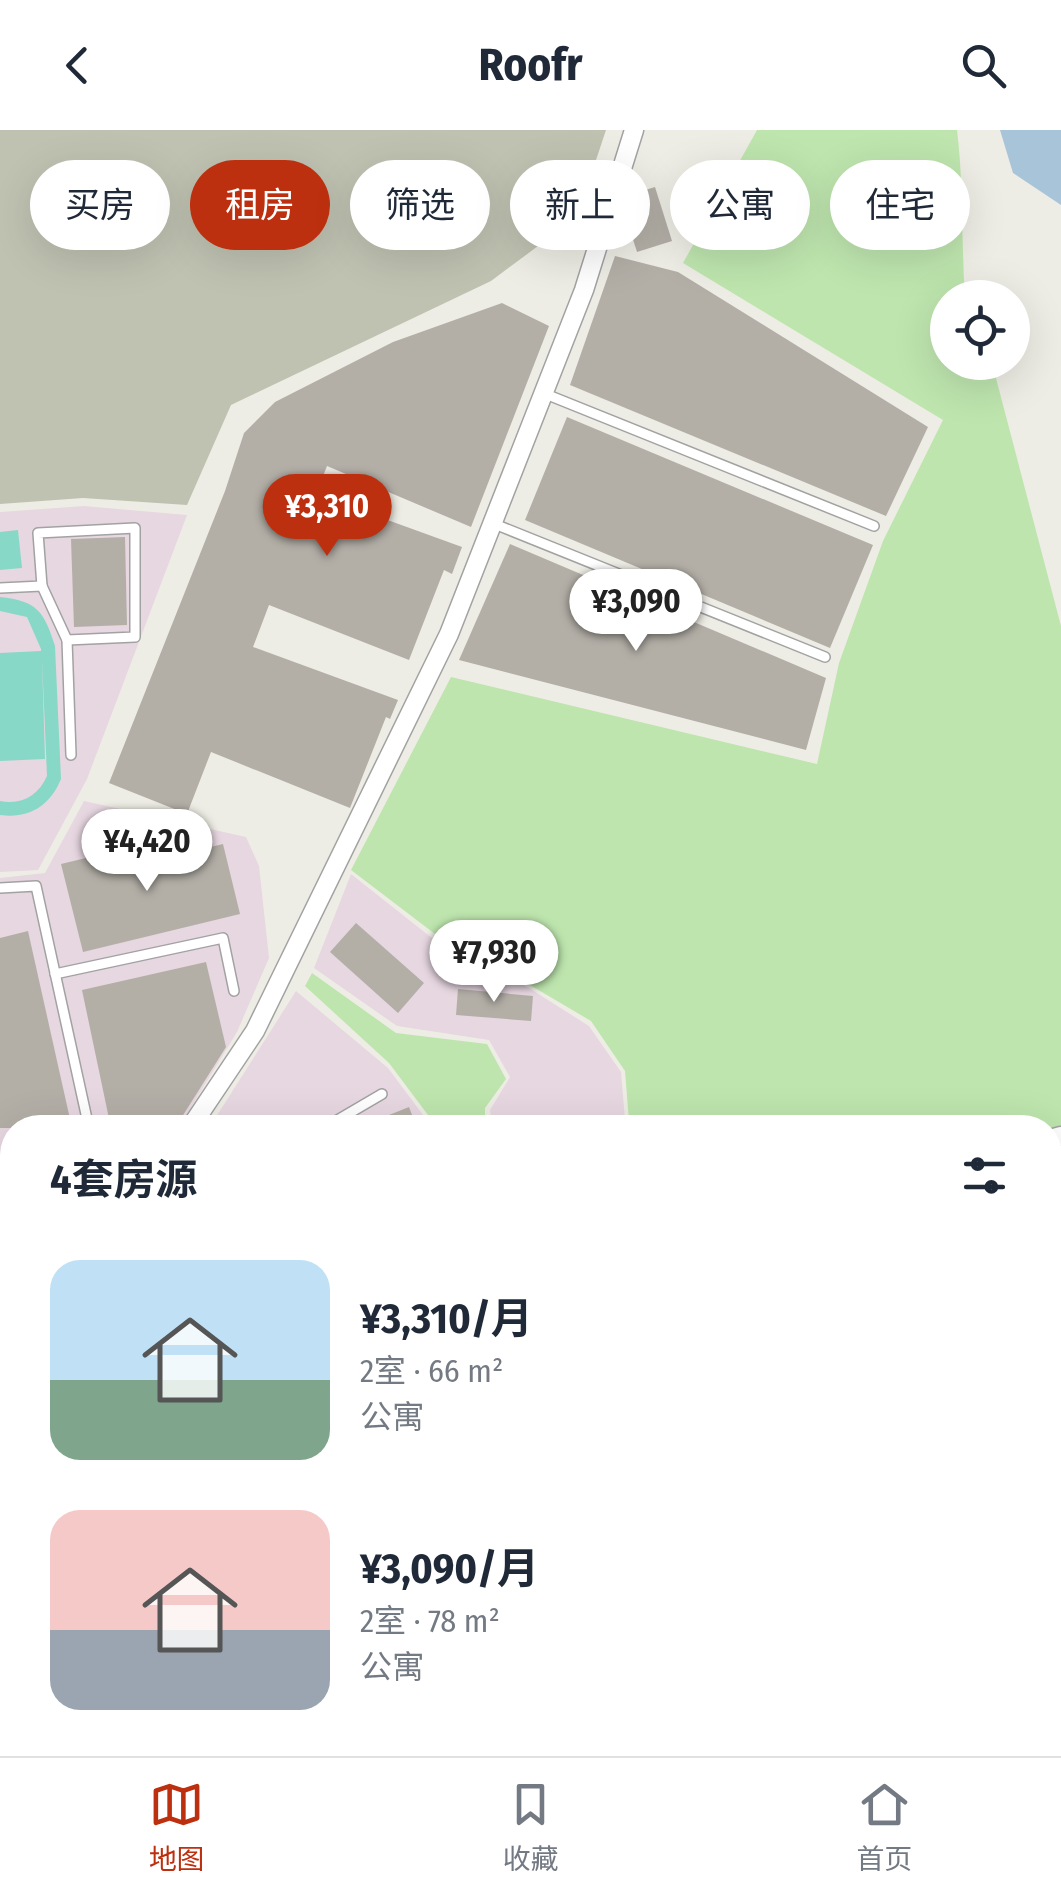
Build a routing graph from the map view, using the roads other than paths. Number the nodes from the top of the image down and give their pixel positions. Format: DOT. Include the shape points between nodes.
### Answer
graph roads {
  1 [pos="634,130"];
  2 [pos="544,394"];
  3 [pos="492,523"];
  4 [pos="874,526"];
  5 [pos="42,586"];
  6 [pos="0,588"];
  7 [pos="68,640"];
  8 [pos="824,657"];
  9 [pos="71,755"];
  10 [pos="0,888"];
  11 [pos="55,974"];
  12 [pos="234,990"];
  13 [pos="382,1094"];
  14 [pos="85,1115"];
  15 [pos="199,1115"];
  16 [pos="346,1115"];
  1 -- 2 [label="street"];
  2 -- 3 [label="street"];
  2 -- 4 [label="lane"];
  3 -- 8 [label="lane"];
  3 -- 15 [label="street" via="449,634 255,1031"];
  5 -- 6 [label="lane"];
  5 -- 7 [label="lane"];
  5 -- 7 [label="lane" via="38,533 135,528 135,636"];
  7 -- 9 [label="lane"];
  10 -- 11 [label="lane" via="36,886"];
  11 -- 12 [label="lane" via="223,938"];
  11 -- 14 [label="lane"];
  13 -- 16 [label="lane"];
}
